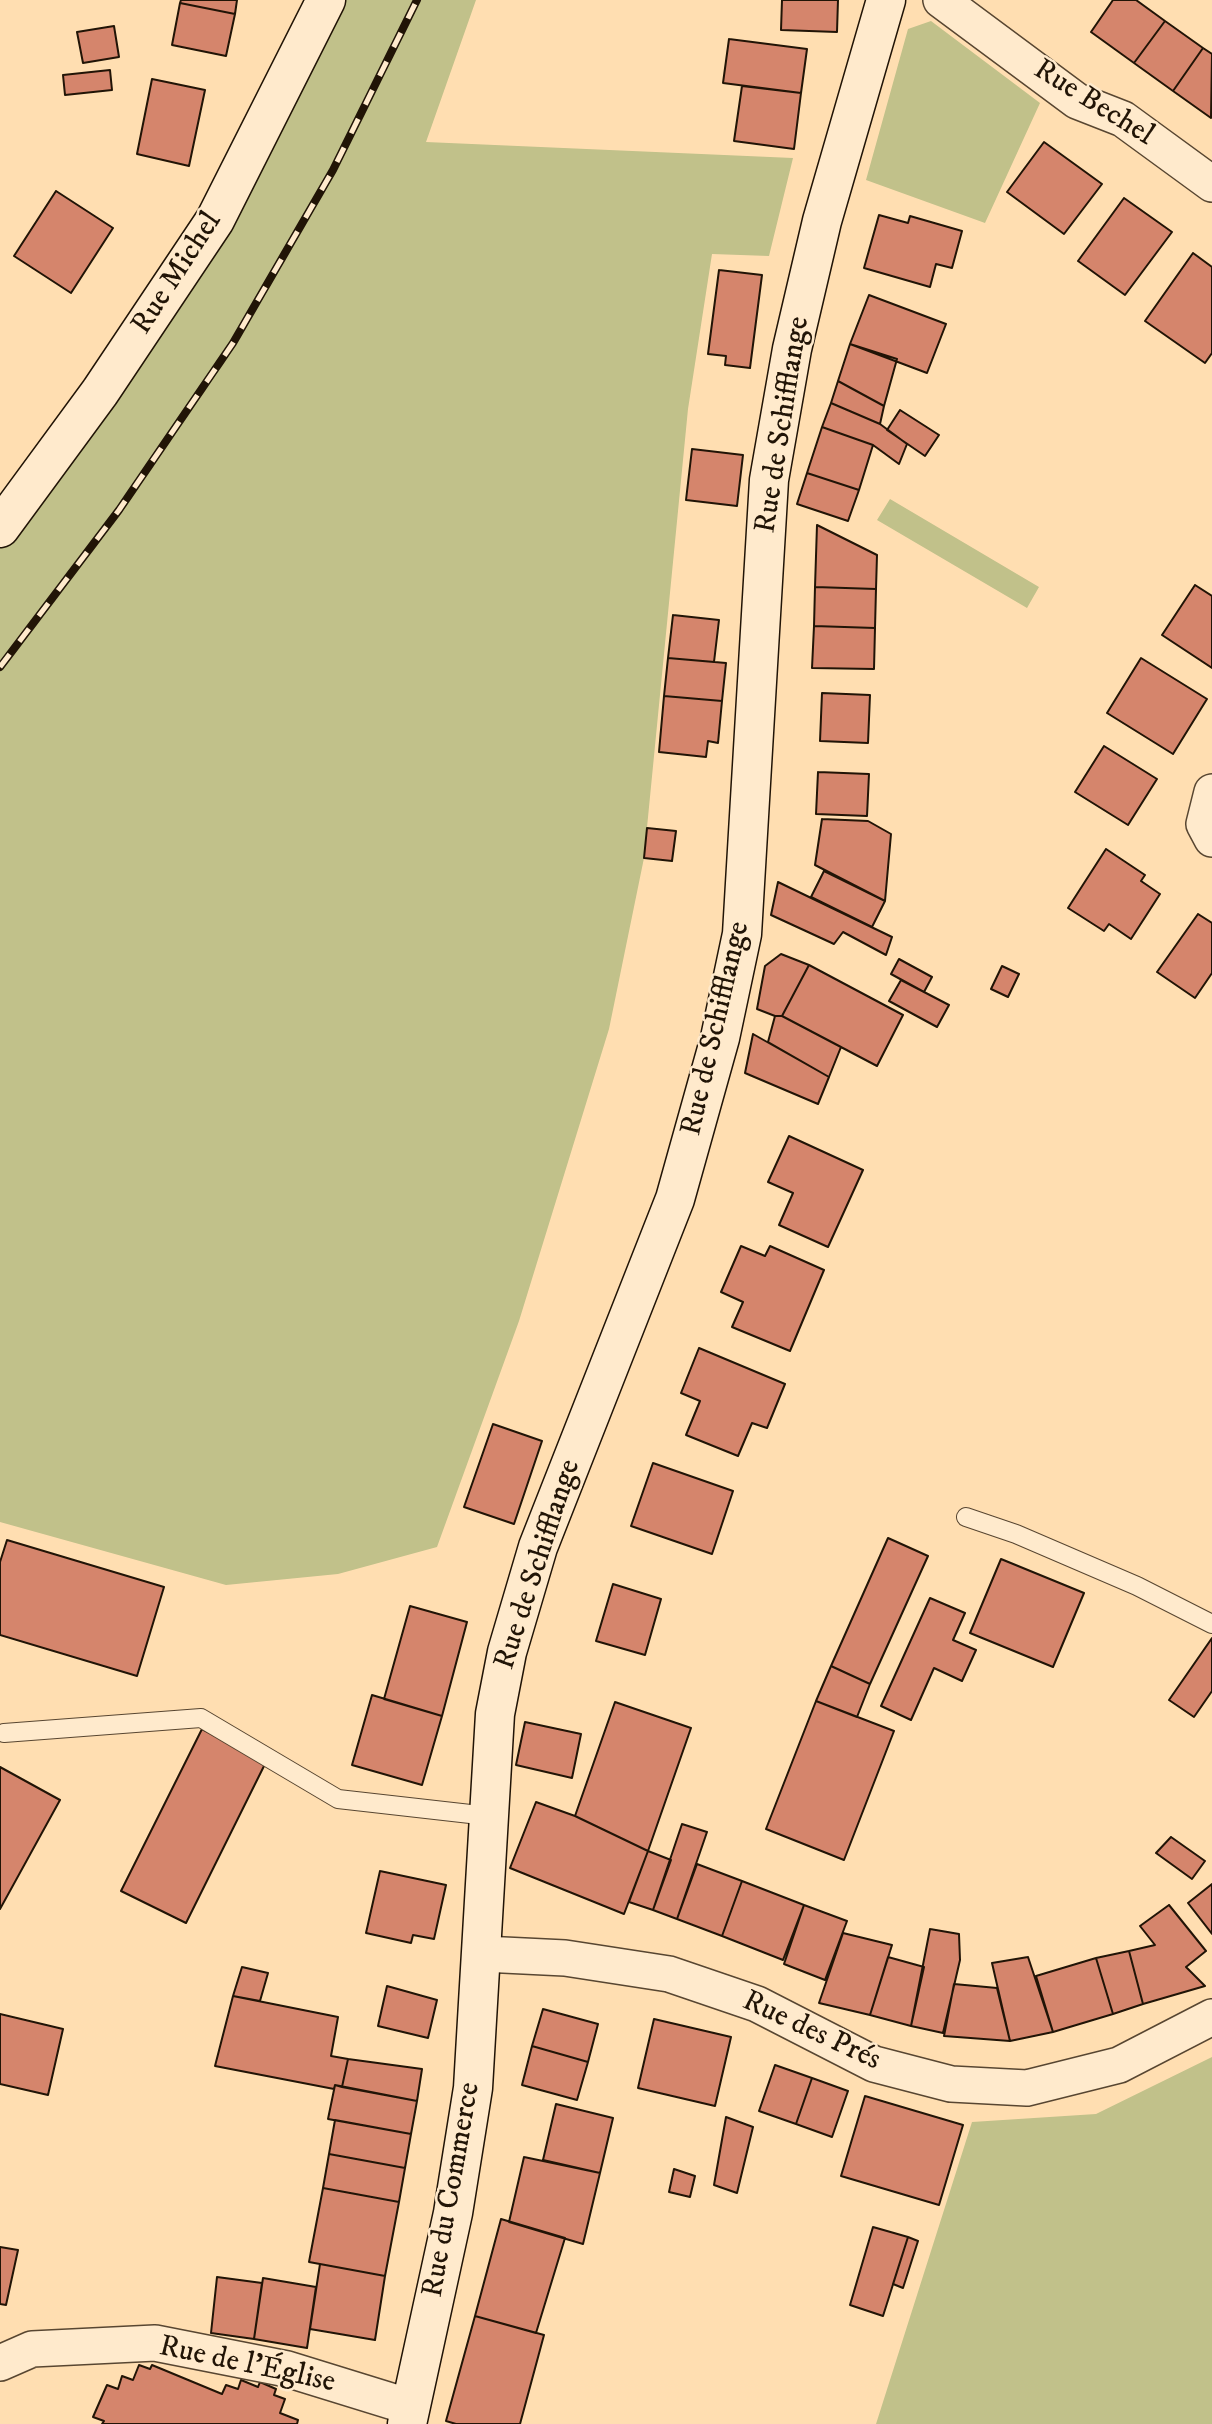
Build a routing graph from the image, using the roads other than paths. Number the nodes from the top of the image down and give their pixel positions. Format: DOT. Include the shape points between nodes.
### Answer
graph roads {
  1 [pos="326,0"];
  2 [pos="886,0"];
  3 [pos="941,0"];
  4 [pos="1212,184"];
  5 [pos="0,528"];
  6 [pos="1212,792"];
  7 [pos="1212,839"];
  8 [pos="966,1517"];
  9 [pos="1212,1624"];
  10 [pos="4,1733"];
  11 [pos="488,1816"];
  12 [pos="483,1954"];
  13 [pos="1212,2017"];
  14 [pos="0,2363"];
  15 [pos="408,2416"];
  1 -- 5 [label="street, Rue Michel" via="215,220 100,392"];
  2 -- 11 [label="street, Rue de Schifflange" via="822,221 792,349 769,480 742,934 720,1038 675,1199 538,1547 506,1652 495,1714"];
  3 -- 4 [label="street, Rue Bechel" via="1077,101 1124,120"];
  6 -- 7 [label="street" via="1204,824"];
  8 -- 9 [label="lane" via="1137,1586"];
  10 -- 11 [label="lane" via="201,1717 338,1799"];
  11 -- 12 [label="street, Rue de Schifflange"];
  12 -- 13 [label="street, Rue des Prés" via="565,1958 669,1974 757,2004 874,2064 951,2084 1027,2088 1119,2065"];
  12 -- 15 [label="street, Rue du Commerce" via="473,2088 461,2163"];
  14 -- 15 [label="street, Rue de l'Église" via="32,2349 156,2343 287,2369"];
}
